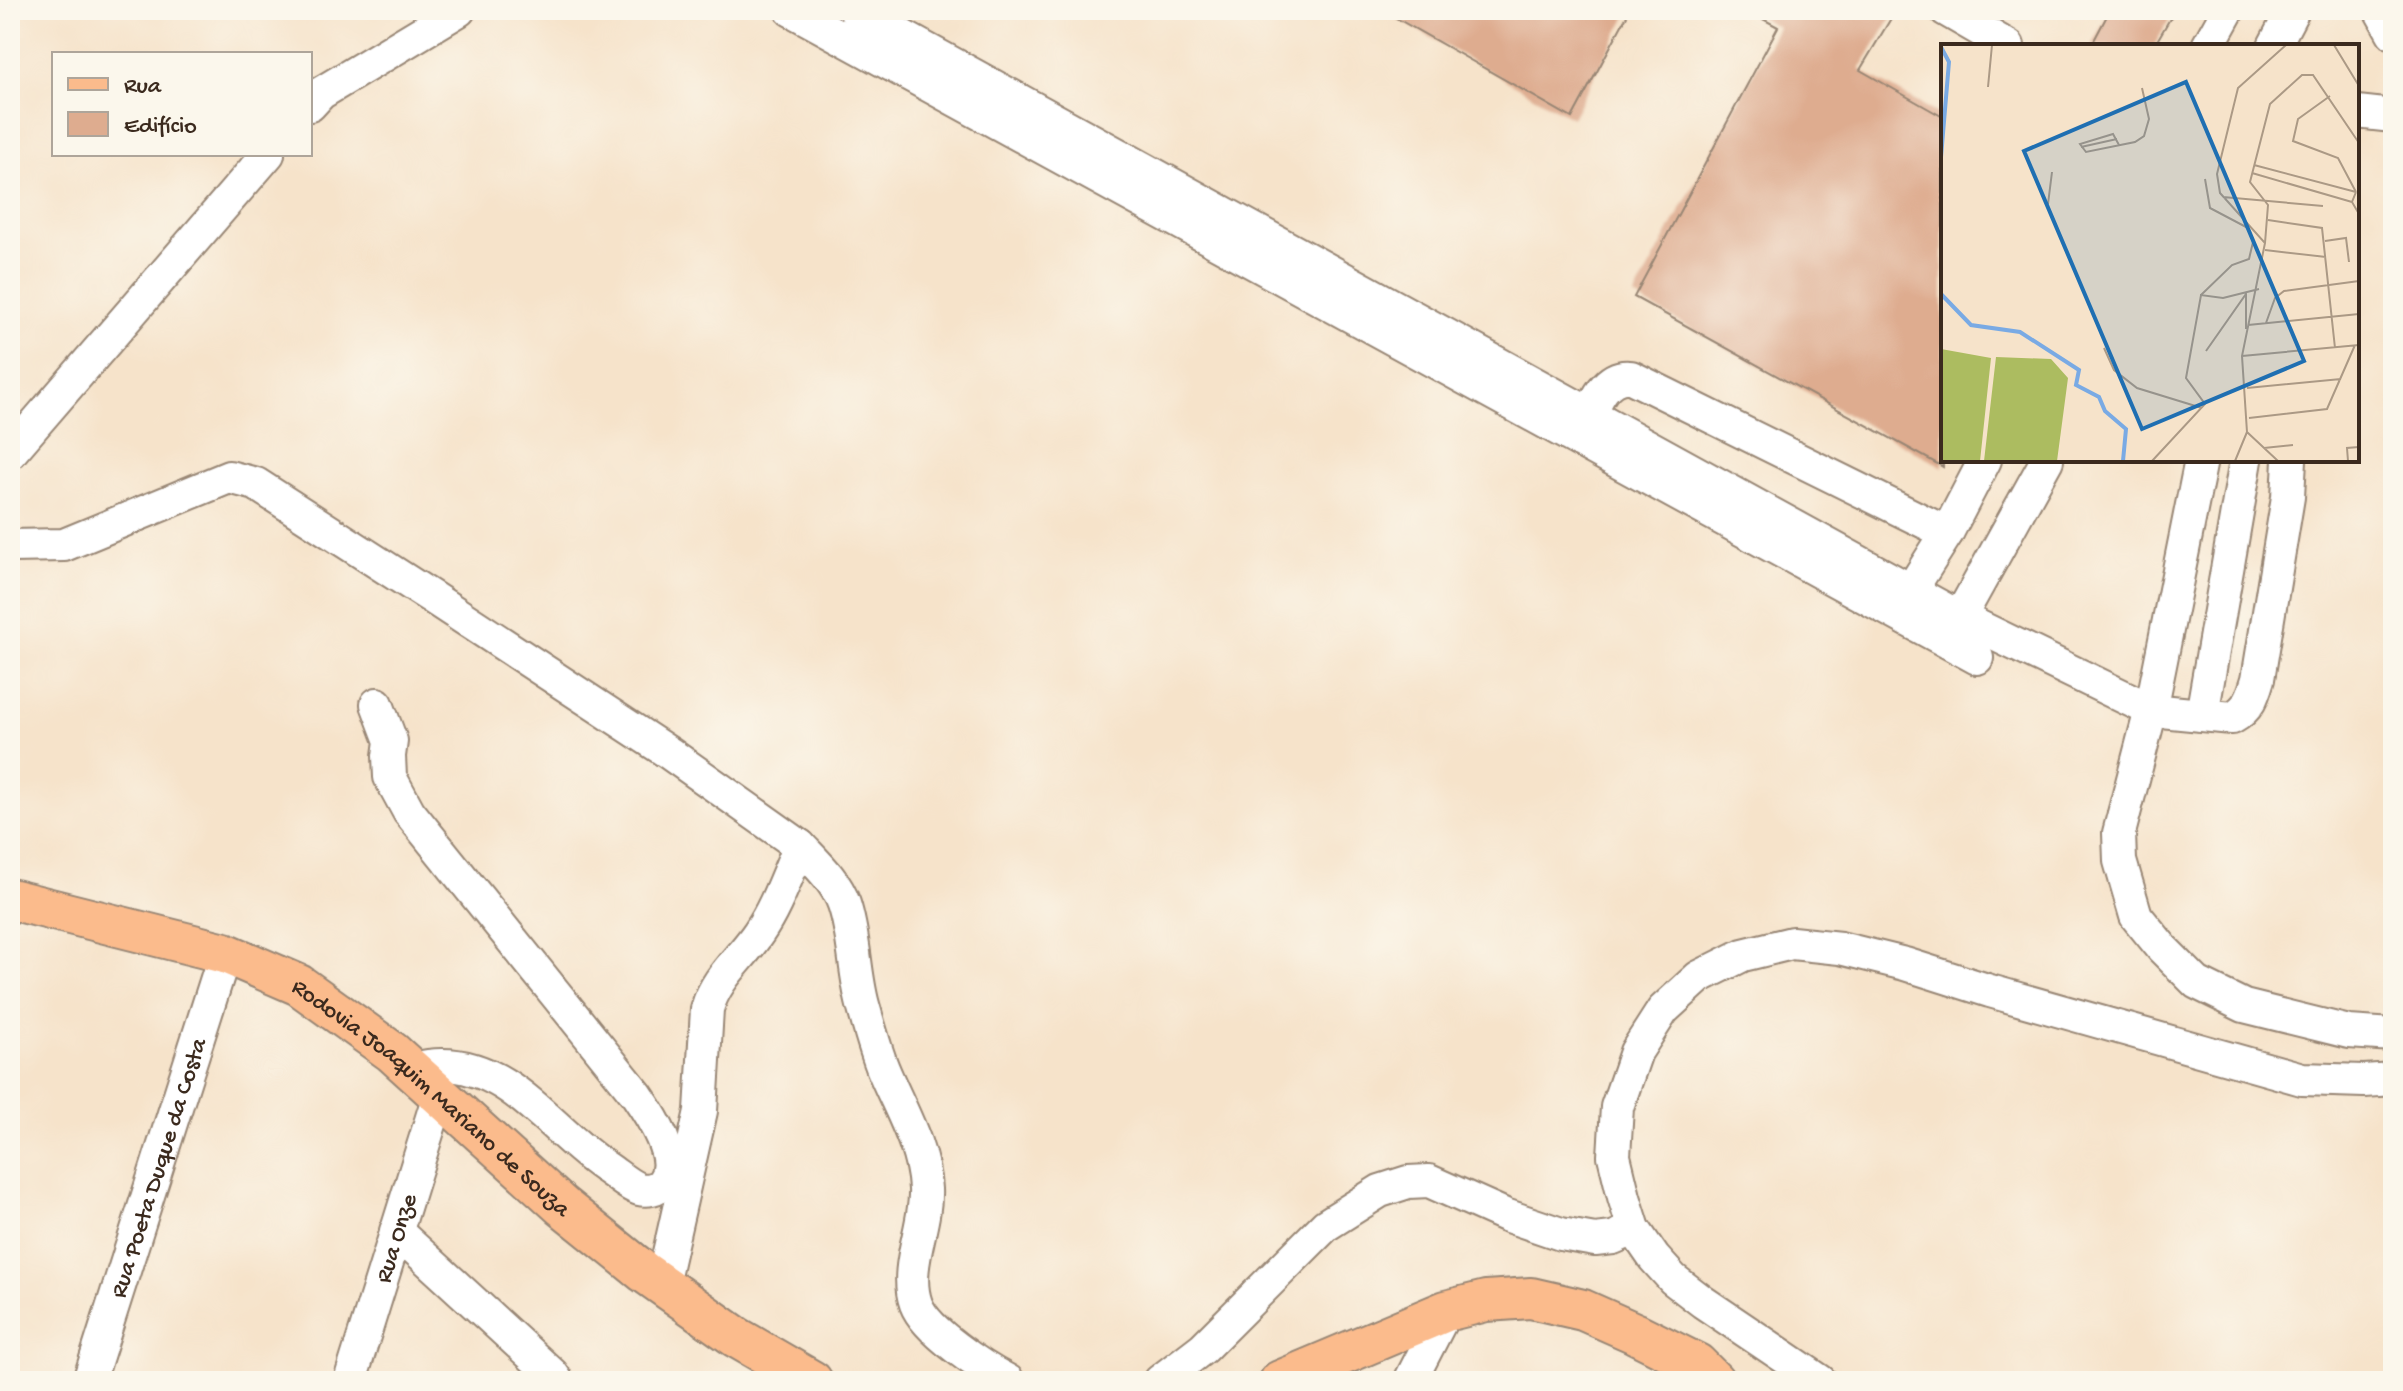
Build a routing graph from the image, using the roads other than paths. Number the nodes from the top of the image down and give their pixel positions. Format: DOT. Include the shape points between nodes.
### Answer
graph roads {
  1 [pos="459,10"];
  2 [pos="791,10"];
  3 [pos="855,10"];
  4 [pos="1946,10"];
  5 [pos="2228,10"];
  6 [pos="2293,10"];
  7 [pos="2380,10"];
  8 [pos="2393,33"];
  9 [pos="2005,44"];
  10 [pos="2209,44"];
  11 [pos="2275,44"];
  12 [pos="926,66"];
  13 [pos="312,103"];
  14 [pos="2359,112"];
  15 [pos="2393,116"];
  16 [pos="266,156"];
  17 [pos="1585,427"];
  18 [pos="10,453"];
  19 [pos="1984,462"];
  20 [pos="2046,462"];
  21 [pos="2201,462"];
  22 [pos="2246,462"];
  23 [pos="2290,462"];
  24 [pos="1947,533"];
  25 [pos="10,546"];
  26 [pos="1906,604"];
  27 [pos="1954,629"];
  28 [pos="1977,658"];
  29 [pos="377,704"];
  30 [pos="2151,710"];
  31 [pos="2202,715"];
  32 [pos="800,846"];
  33 [pos="10,899"];
  34 [pos="225,953"];
  35 [pos="2393,1035"];
  36 [pos="2393,1079"];
  37 [pos="425,1082"];
  38 [pos="1634,1229"];
  39 [pos="396,1231"];
  40 [pos="662,1284"];
  41 [pos="1446,1311"];
  42 [pos="89,1381"];
  43 [pos="350,1381"];
  44 [pos="557,1381"];
  45 [pos="812,1381"];
  46 [pos="1008,1381"];
  47 [pos="1160,1381"];
  48 [pos="1280,1381"];
  49 [pos="1410,1381"];
  50 [pos="1714,1381"];
  51 [pos="1820,1381"];
  1 -- 13 [label="street"];
  2 -- 12 [label="street"];
  3 -- 12 [label="street"];
  4 -- 9 [label="street"];
  5 -- 10 [label="street"];
  6 -- 11 [label="street"];
  7 -- 8 [label="street"];
  12 -- 17 [label="street"];
  14 -- 15 [label="street"];
  16 -- 18 [label="street"];
  17 -- 24 [label="street" via="1607,383 1631,377"];
  17 -- 26 [label="street"];
  19 -- 24 [label="street"];
  20 -- 27 [label="street"];
  21 -- 30 [label="street"];
  22 -- 31 [label="street"];
  23 -- 31 [label="street" via="2252,700 2232,718"];
  24 -- 26 [label="street"];
  25 -- 32 [label="street" via="64,545 229,477 244,479 669,753"];
  26 -- 27 [label="street"];
  27 -- 28 [label="street"];
  27 -- 30 [label="street"];
  29 -- 37 [label="street" via="391,741 390,777 409,812 637,1095 657,1124 668,1174 653,1189 639,1189 594,1160 529,1102 473,1070 442,1065"];
  30 -- 31 [label="street"];
  30 -- 35 [label="street" via="2119,833 2120,861 2136,916 2197,983 2244,1006 2349,1032"];
  32 -- 40 [label="street" via="759,932 710,997 701,1111"];
  32 -- 46 [label="street" via="843,901 862,1002 882,1065 923,1160 926,1193 913,1275 916,1305 938,1332 978,1365"];
  33 -- 34 [label="main road, Rodovia Joaquim Mariano de Souza"];
  34 -- 37 [label="main road, Rodovia Joaquim Mariano de Souza" via="299,985"];
  34 -- 42 [label="street, Rua Poeta Duque da Costa"];
  36 -- 38 [label="street" via="2302,1079 1905,964 1792,943 1743,955 1699,977 1663,1010 1636,1052 1617,1107 1614,1156"];
  37 -- 39 [label="street, Rua Onze"];
  37 -- 40 [label="main road, Rodovia Joaquim Mariano de Souza" via="562,1206"];
  38 -- 47 [label="street" via="1595,1240 1561,1234 1429,1181 1408,1182 1380,1191 1326,1225 1203,1348"];
  38 -- 51 [label="street" via="1673,1279"];
  39 -- 43 [label="street, Rua Onze"];
  39 -- 44 [label="street"];
  40 -- 45 [label="main road, Rodovia Joaquim Mariano de Souza" via="736,1337"];
  41 -- 48 [label="main road"];
  41 -- 49 [label="street"];
  41 -- 50 [label="main road" via="1531,1298 1583,1310 1697,1364"];
}
